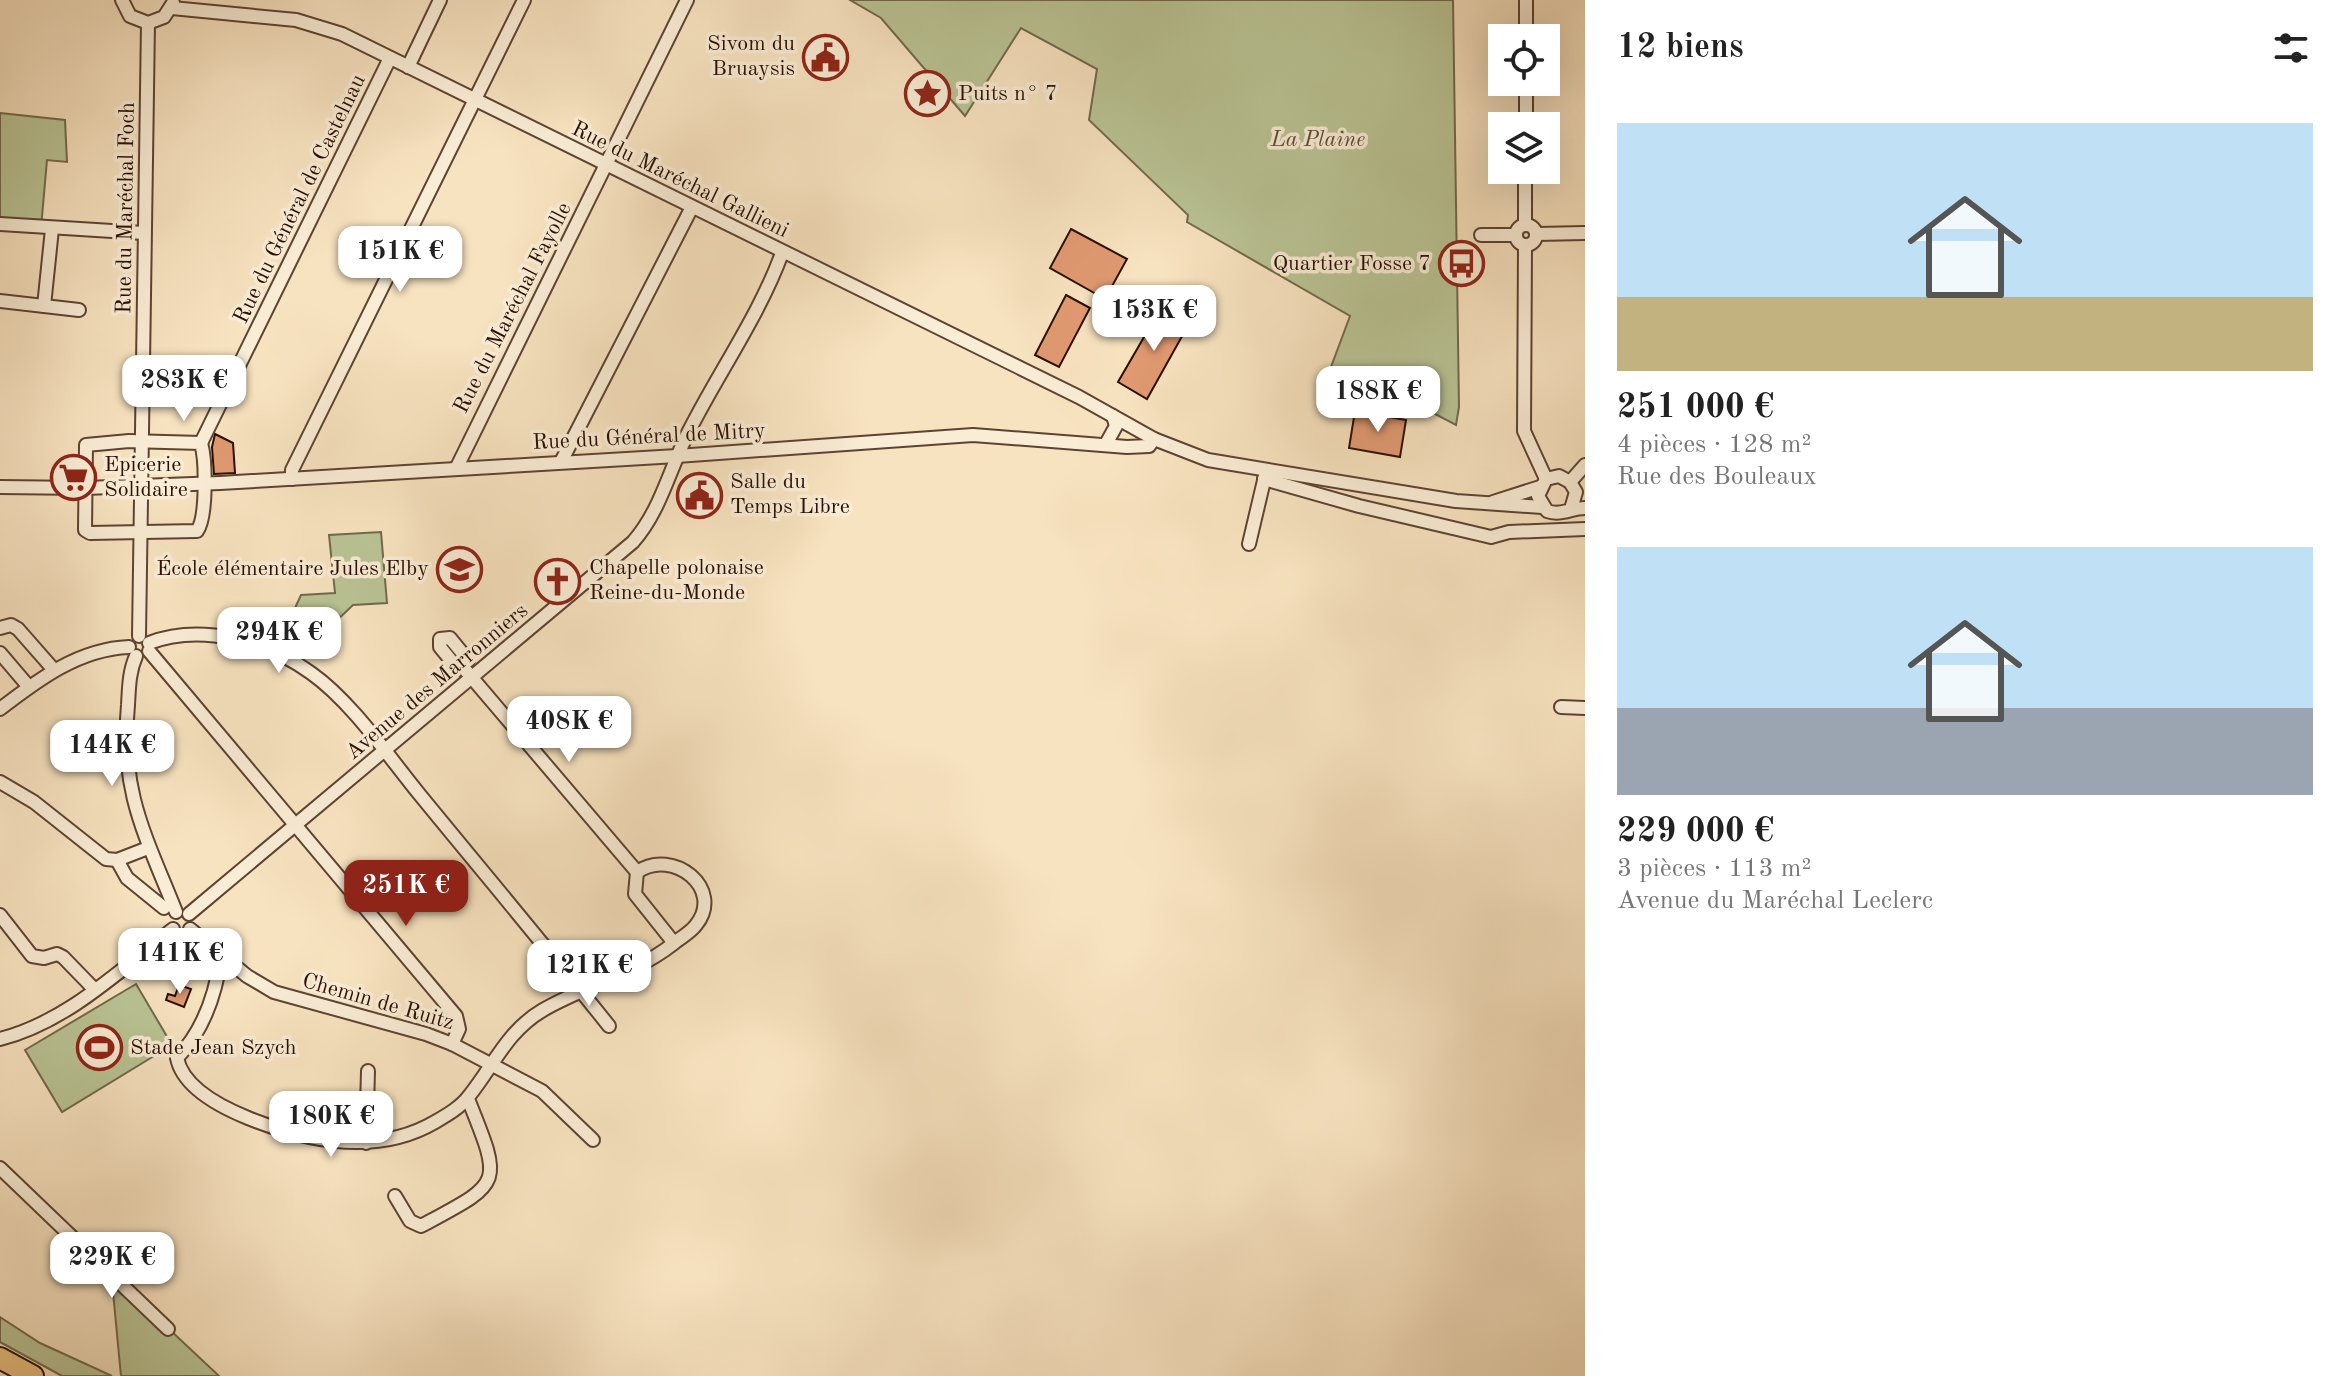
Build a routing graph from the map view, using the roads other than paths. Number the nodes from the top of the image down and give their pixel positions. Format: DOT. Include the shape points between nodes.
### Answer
graph roads {
  1 [pos="122,0"];
  2 [pos="440,0"];
  3 [pos="524,0"];
  4 [pos="687,0"];
  5 [pos="1526,0"];
  6 [pos="173,4"];
  7 [pos="148,23"];
  8 [pos="1526,24"];
  9 [pos="390,58"];
  10 [pos="408,67"];
  11 [pos="475,102"];
  12 [pos="607,165"];
  13 [pos="1525,184"];
  14 [pos="692,207"];
  15 [pos="0,224"];
  16 [pos="1525,225"];
  17 [pos="52,229"];
  18 [pos="144,233"];
  19 [pos="1585,233"];
  20 [pos="1536,234"];
  21 [pos="1481,235"];
  22 [pos="1515,235"];
  23 [pos="1525,246"];
  24 [pos="782,253"];
  25 [pos="0,301"];
  26 [pos="44,306"];
  27 [pos="79,310"];
  28 [pos="1113,416"];
  29 [pos="1154,439"];
  30 [pos="143,441"];
  31 [pos="201,443"];
  32 [pos="1106,444"];
  33 [pos="677,456"];
  34 [pos="561,462"];
  35 [pos="1585,465"];
  36 [pos="456,469"];
  37 [pos="1265,474"];
  38 [pos="292,479"];
  39 [pos="1543,483"];
  40 [pos="203,484"];
  41 [pos="142,486"];
  42 [pos="0,487"];
  43 [pos="85,488"];
  44 [pos="1577,490"];
  45 [pos="1488,503"];
  46 [pos="1542,507"];
  47 [pos="1585,508"];
  48 [pos="1566,511"];
  49 [pos="1561,529"];
  50 [pos="1585,529"];
  51 [pos="141,532"];
  52 [pos="1249,544"];
  53 [pos="0,628"];
  54 [pos="146,643"];
  55 [pos="133,652"];
  56 [pos="0,653"];
  57 [pos="462,666"];
  58 [pos="54,670"];
  59 [pos="474,678"];
  60 [pos="29,687"];
  61 [pos="1561,707"];
  62 [pos="1585,708"];
  63 [pos="0,709"];
  64 [pos="384,752"];
  65 [pos="0,782"];
  66 [pos="297,826"];
  67 [pos="148,848"];
  68 [pos="117,860"];
  69 [pos="637,872"];
  70 [pos="176,911"];
  71 [pos="0,915"];
  72 [pos="173,929"];
  73 [pos="190,929"];
  74 [pos="674,943"];
  75 [pos="221,956"];
  76 [pos="95,990"];
  77 [pos="581,991"];
  78 [pos="609,1026"];
  79 [pos="0,1039"];
  80 [pos="452,1044"];
  81 [pos="490,1063"];
  82 [pos="368,1071"];
  83 [pos="468,1099"];
  84 [pos="593,1140"];
  85 [pos="366,1143"];
  86 [pos="0,1168"];
  87 [pos="395,1196"];
  88 [pos="168,1329"];
  89 [pos="0,1358"];
  90 [pos="0,1370"];
  91 [pos="9,1376"];
  92 [pos="33,1376"];
  1 -- 7 [label="street" via="130,16"];
  2 -- 10 [label="street"];
  3 -- 11 [label="street"];
  4 -- 12 [label="street, Rue du Maréchal Fayolle"];
  5 -- 8 [label="street"];
  6 -- 7 [label="street" via="164,17"];
  6 -- 9 [label="street, Rue du Maréchal Gallieni" via="314,23"];
  7 -- 18 [label="street, Rue du Maréchal Foch"];
  9 -- 10 [label="street, Rue du Maréchal Gallieni"];
  9 -- 31 [label="street, Rue du Général de Castelnau"];
  10 -- 11 [label="street, Rue du Maréchal Gallieni"];
  11 -- 12 [label="street, Rue du Maréchal Gallieni"];
  11 -- 38 [label="street"];
  12 -- 14 [label="street, Rue du Maréchal Gallieni"];
  12 -- 36 [label="street, Rue du Maréchal Fayolle"];
  13 -- 16 [label="street"];
  14 -- 24 [label="street, Rue du Maréchal Gallieni"];
  14 -- 34 [label="street"];
  15 -- 17 [label="street"];
  16 -- 20 [label="street"];
  16 -- 22 [label="street"];
  17 -- 18 [label="street"];
  17 -- 26 [label="street"];
  18 -- 30 [label="street, Rue du Maréchal Foch"];
  19 -- 20 [label="street"];
  20 -- 23 [label="street"];
  21 -- 22 [label="street"];
  22 -- 23 [label="street"];
  23 -- 39 [label="street" via="1524,431"];
  24 -- 28 [label="street, Rue du Maréchal Gallieni"];
  24 -- 33 [label="street, Avenue des Marronniers"];
  25 -- 26 [label="street"];
  26 -- 27 [label="street"];
  28 -- 29 [label="street, Rue du Maréchal Gallieni"];
  28 -- 32 [label="street" via="1116,426"];
  29 -- 32 [label="street, Rue du Général de Mitry" via="1140,447"];
  29 -- 37 [label="street, Rue du Maréchal Gallieni"];
  30 -- 31 [label="street"];
  30 -- 41 [label="street, Rue du Maréchal Foch"];
  30 -- 43 [label="street" via="86,445"];
  31 -- 40 [label="street"];
  32 -- 33 [label="street, Rue du Général de Mitry" via="973,435"];
  33 -- 34 [label="street, Rue du Général de Mitry"];
  33 -- 59 [label="street, Avenue des Marronniers" via="646,528"];
  34 -- 36 [label="street, Rue du Général de Mitry"];
  35 -- 44 [label="street"];
  36 -- 38 [label="street, Rue du Général de Mitry"];
  37 -- 45 [label="street"];
  37 -- 49 [label="street" via="1359,506 1491,537"];
  37 -- 52 [label="street"];
  38 -- 40 [label="street, Rue du Général de Mitry"];
  39 -- 44 [label="street" via="1559,476"];
  39 -- 45 [label="street"];
  39 -- 46 [label="street" via="1538,496"];
  40 -- 41 [label="street, Rue du Général de Mitry"];
  40 -- 51 [label="street" via="202,525 197,531"];
  41 -- 43 [label="street, Rue du Général de Mitry"];
  41 -- 51 [label="street, Rue du Maréchal Foch"];
  42 -- 43 [label="street, Rue du Général de Mitry"];
  43 -- 51 [label="street" via="85,530"];
  44 -- 48 [label="street"];
  45 -- 46 [label="street"];
  46 -- 48 [label="street"];
  47 -- 48 [label="street"];
  48 -- 49 [label="street"];
  49 -- 50 [label="street"];
  51 -- 54 [label="street, Rue du Maréchal Foch"];
  53 -- 58 [label="street" via="18,629"];
  54 -- 55 [label="street" via="144,656"];
  54 -- 55 [label="street" via="132,640"];
  54 -- 64 [label="street" via="182,634 261,646 314,675"];
  54 -- 66 [label="street"];
  55 -- 58 [label="street" via="96,650"];
  55 -- 67 [label="street" via="127,774"];
  56 -- 60 [label="street"];
  57 -- 59 [label="street"];
  58 -- 60 [label="street"];
  59 -- 64 [label="street, Avenue des Marronniers"];
  59 -- 69 [label="street"];
  60 -- 63 [label="street"];
  61 -- 62 [label="street"];
  64 -- 66 [label="street, Avenue des Marronniers"];
  64 -- 77 [label="street"];
  65 -- 68 [label="street" via="34,802 99,855"];
  66 -- 70 [label="street, Avenue des Marronniers"];
  66 -- 80 [label="street" via="456,1016 459,1029"];
  67 -- 68 [label="street"];
  67 -- 70 [label="street"];
  68 -- 70 [label="street" via="122,873"];
  69 -- 74 [label="street" via="635,894"];
  69 -- 74 [label="street" via="656,863 671,864 687,871 702,890 701,918"];
  70 -- 72 [label="street" via="170,921"];
  70 -- 73 [label="street" via="193,920"];
  71 -- 76 [label="street" via="32,956 63,957"];
  72 -- 73 [label="street"];
  72 -- 76 [label="street"];
  73 -- 75 [label="street, Chemin de Ruitz"];
  74 -- 77 [label="street" via="641,967"];
  75 -- 80 [label="street, Chemin de Ruitz" via="274,992"];
  75 -- 85 [label="street" via="200,1028 177,1058 180,1074 235,1112 269,1126"];
  76 -- 79 [label="street" via="35,1027"];
  77 -- 78 [label="street"];
  77 -- 81 [label="street" via="523,1022"];
  80 -- 81 [label="street, Chemin de Ruitz"];
  81 -- 83 [label="street"];
  81 -- 84 [label="street, Chemin de Ruitz" via="542,1091"];
  82 -- 85 [label="street"];
  83 -- 85 [label="street" via="422,1130"];
  83 -- 87 [label="street" via="491,1157 490,1178 479,1195 421,1226 410,1221"];
  86 -- 88 [label="street"];
  89 -- 92 [label="highway"];
  90 -- 91 [label="highway"];
}
